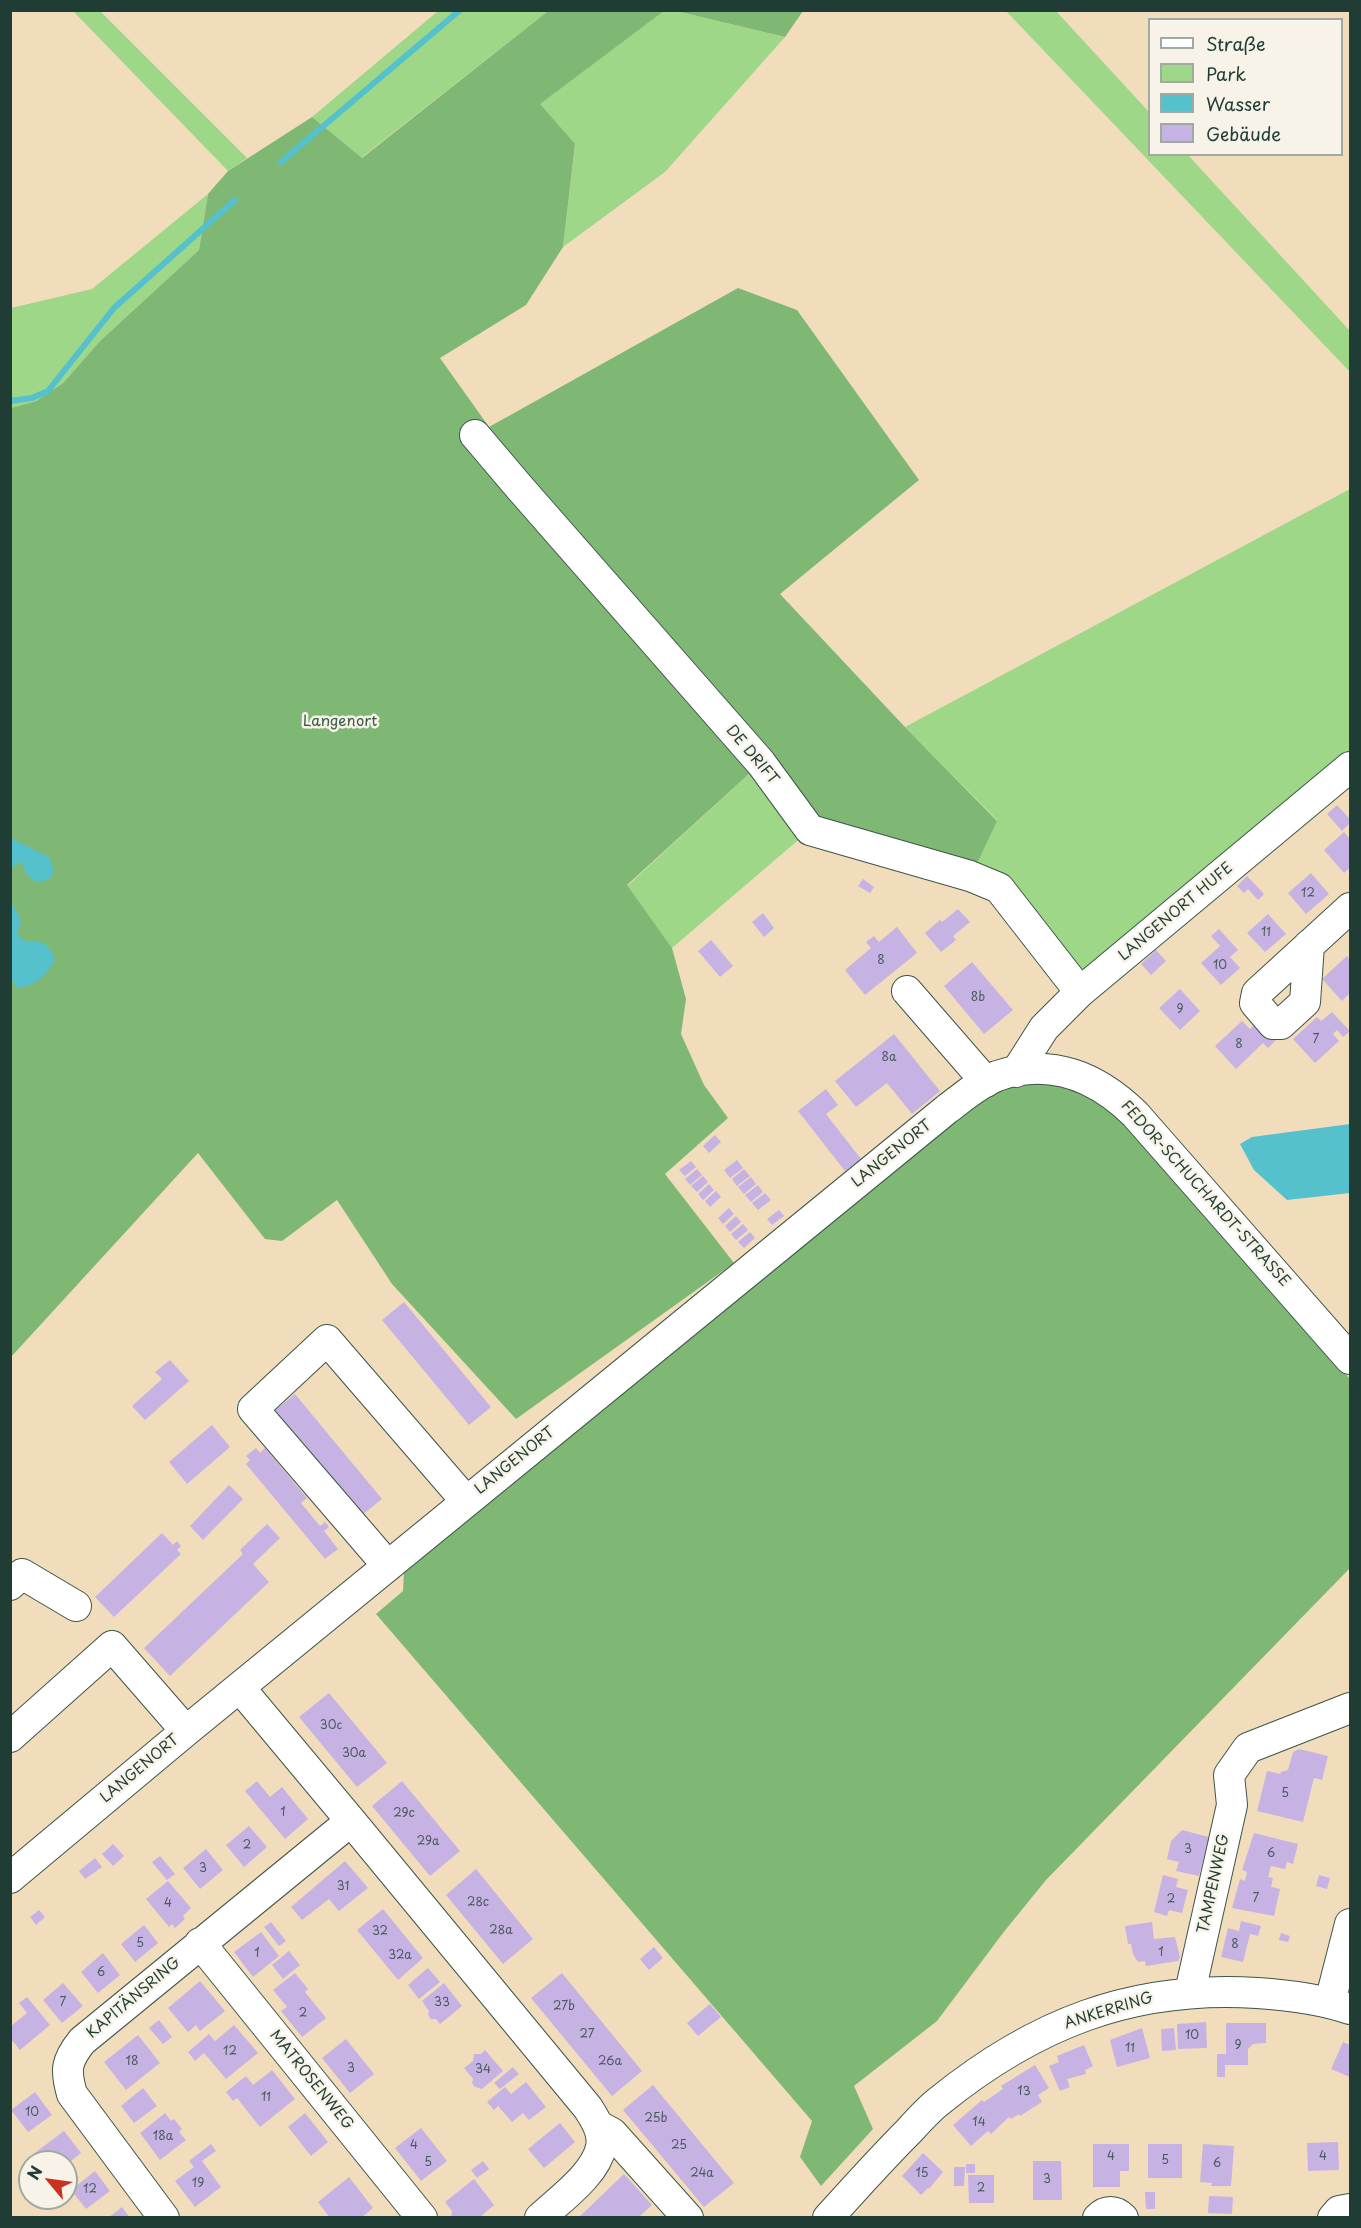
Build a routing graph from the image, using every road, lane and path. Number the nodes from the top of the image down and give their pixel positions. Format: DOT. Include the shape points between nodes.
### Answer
graph roads {
  1 [pos="475,435"];
  2 [pos="1350,766"];
  3 [pos="1350,908"];
  4 [pos="1309,945"];
  5 [pos="907,991"];
  6 [pos="1080,992"];
  7 [pos="1026,1070"];
  8 [pos="986,1082"];
  9 [pos="1350,1359"];
  10 [pos="466,1501"];
  11 [pos="388,1566"];
  12 [pos="10,1584"];
  13 [pos="76,1606"];
  14 [pos="240,1688"];
  15 [pos="1350,1708"];
  16 [pos="186,1731"];
  17 [pos="10,1737"];
  18 [pos="351,1821"];
  19 [pos="10,1878"];
  20 [pos="1350,1924"];
  21 [pos="200,1943"];
  22 [pos="1190,1992"];
  23 [pos="1340,2006"];
  24 [pos="599,2126"];
  25 [pos="1350,2209"];
  26 [pos="164,2217"];
  27 [pos="422,2217"];
  28 [pos="540,2217"];
  29 [pos="688,2217"];
  30 [pos="828,2217"];
  31 [pos="1098,2217"];
  32 [pos="1123,2217"];
  33 [pos="1333,2217"];
  1 -- 6 [label="street, DE DRIFT" via="761,763 810,830 999,888"];
  2 -- 6 [label="street, LANGENORT HUFE"];
  3 -- 4 [label="street"];
  5 -- 8 [label="street"];
  6 -- 7 [label="street, LANGENORT HUFE" via="1044,1028"];
  7 -- 8 [label="street, LANGENORT"];
  7 -- 9 [label="street, FEDOR-SCHUCHARDT-STRASSE" via="1062,1071 1114,1094"];
  8 -- 10 [label="street, LANGENORT" via="947,1109"];
  10 -- 11 [label="street, LANGENORT"];
  10 -- 11 [label="street" via="327,1340 253,1409"];
  11 -- 14 [label="street, LANGENORT"];
  12 -- 13 [label="street" via="22,1574"];
  14 -- 16 [label="street, LANGENORT"];
  14 -- 18 [label="street"];
  15 -- 22 [label="street, TAMPENWEG" via="1248,1748 1229,1775 1232,1805"];
  16 -- 17 [label="street" via="112,1646"];
  16 -- 19 [label="street, LANGENORT"];
  18 -- 21 [label="street, KAPITÄNSRING"];
  18 -- 24 [label="street"];
  20 -- 23 [label="street"];
  21 -- 26 [label="street, KAPITÄNSRING" via="82,2041 70,2057 67,2077 72,2094"];
  21 -- 27 [label="street, MATROSENWEG"];
  22 -- 23 [label="street, ANKERRING" via="1275,1994"];
  22 -- 30 [label="street, ANKERRING" via="1140,1999 1067,2022 1005,2053 937,2103"];
  24 -- 28 [label="street" via="602,2145 597,2160"];
  24 -- 29 [label="street" via="612,2133"];
  25 -- 33 [label="street"];
  31 -- 32 [label="street" via="1111,2211"];
}
